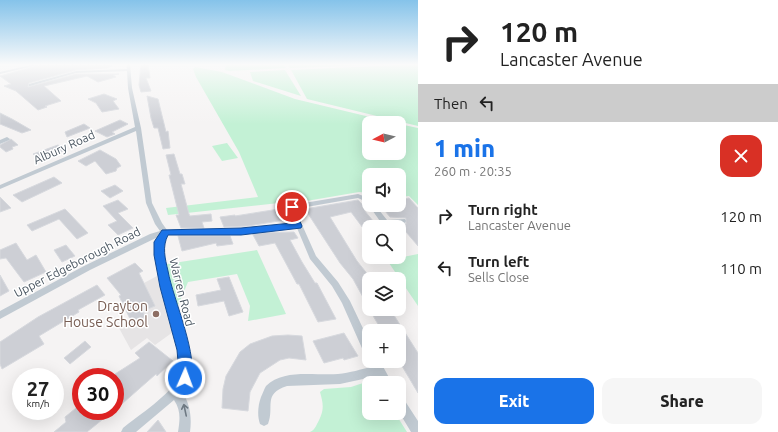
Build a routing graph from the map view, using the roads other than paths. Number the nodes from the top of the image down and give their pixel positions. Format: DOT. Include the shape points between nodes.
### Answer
graph roads {
  1 [pos="33,84"];
  2 [pos="131,84"];
  3 [pos="30,85"];
  4 [pos="138,128"];
  5 [pos="7,139"];
  6 [pos="0,142"];
  7 [pos="0,187"];
  8 [pos="362,197"];
  9 [pos="376,212"];
  10 [pos="383,220"];
  11 [pos="298,226"];
  12 [pos="165,232"];
  13 [pos="0,315"];
  14 [pos="362,336"];
  15 [pos="378,368"];
  16 [pos="380,371"];
  17 [pos="383,376"];
  18 [pos="175,391"];
  19 [pos="406,413"];
  20 [pos="264,420"];
  21 [pos="127,432"];
  22 [pos="184,432"];
  23 [pos="418,432"];
  1 -- 3 [label="street"];
  2 -- 4 [label="street"];
  4 -- 7 [label="street, Albury Road"];
  4 -- 12 [label="street" via="149,203"];
  5 -- 6 [label="street"];
  8 -- 11 [label="street" via="292,207"];
  9 -- 10 [label="street"];
  11 -- 12 [label="street" via="241,231"];
  11 -- 14 [label="street" via="313,257 346,301"];
  12 -- 13 [label="street, Upper Edgeborough Road" via="87,268"];
  12 -- 18 [label="street, Warren Road" via="159,242 159,255 186,365 185,378"];
  15 -- 16 [label="street"];
  16 -- 17 [label="street"];
  16 -- 20 [label="street" via="340,379 283,380 272,386 265,398"];
  18 -- 21 [label="street, Warren Road"];
  22 -- 18 [label="street, one-way" via="186,412 181,398"];
  19 -- 23 [label="street"];
}
